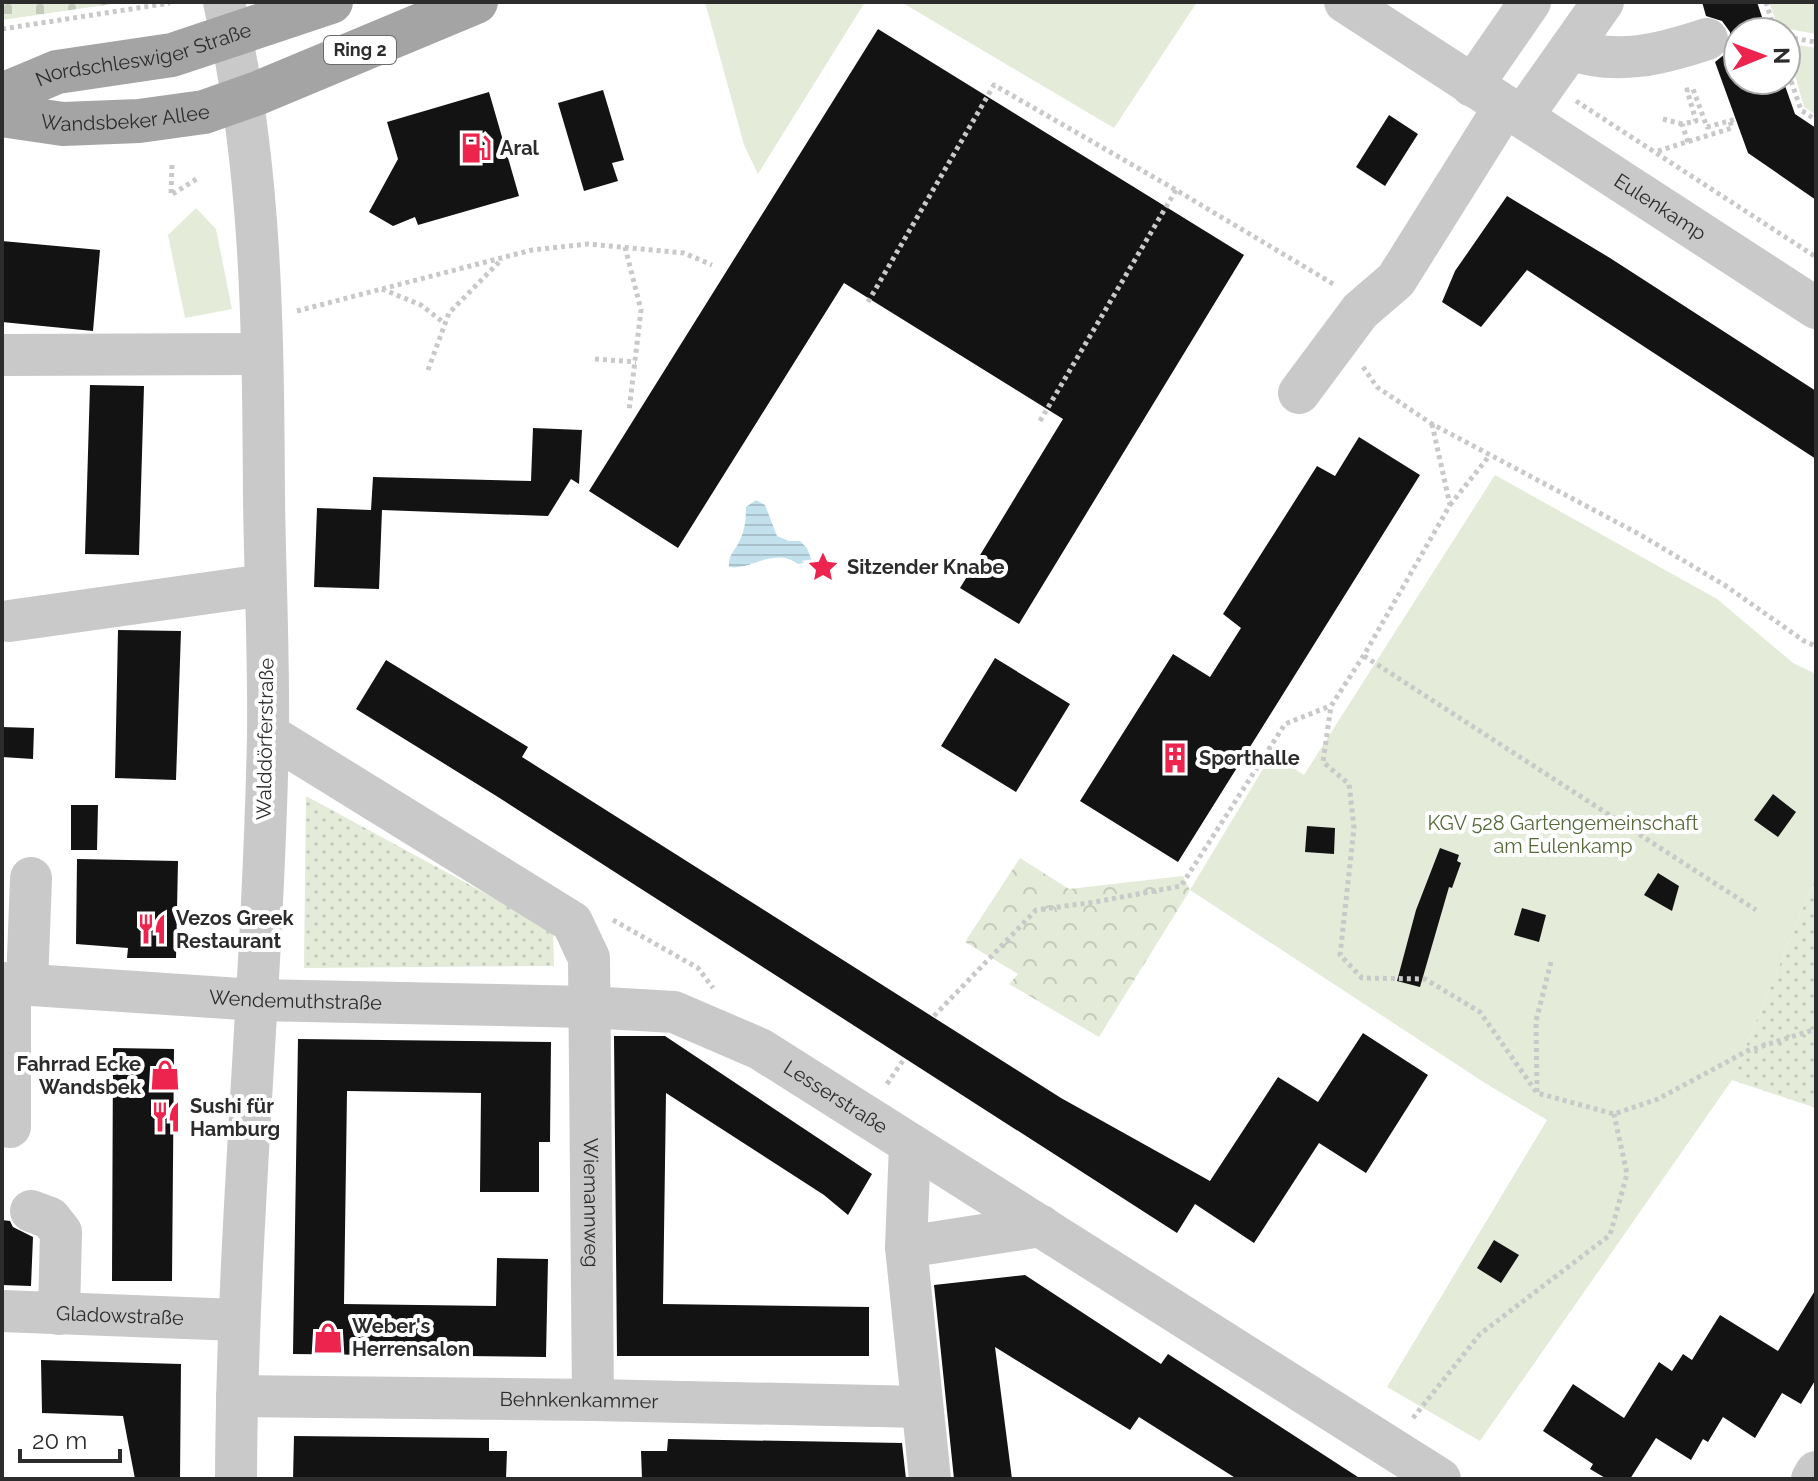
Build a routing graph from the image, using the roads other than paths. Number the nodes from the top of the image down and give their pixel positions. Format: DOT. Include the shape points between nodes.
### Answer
graph roads {
  1 [pos="331,2"];
  2 [pos="476,2"];
  3 [pos="1345,2"];
  4 [pos="1530,2"];
  5 [pos="1603,2"];
  6 [pos="228,19"];
  7 [pos="1707,39"];
  8 [pos="1570,49"];
  9 [pos="2,95"];
  10 [pos="244,98"];
  11 [pos="1500,103"];
  12 [pos="2,115"];
  13 [pos="1816,308"];
  14 [pos="262,337"];
  15 [pos="2,355"];
  16 [pos="1299,393"];
  17 [pos="265,585"];
  18 [pos="9,621"];
  19 [pos="268,734"];
  20 [pos="31,878"];
  21 [pos="13,984"];
  22 [pos="257,1000"];
  23 [pos="588,1007"];
  24 [pos="10,1127"];
  25 [pos="910,1144"];
  26 [pos="31,1211"];
  27 [pos="1041,1226"];
  28 [pos="906,1247"];
  29 [pos="2,1311"];
  30 [pos="59,1314"];
  31 [pos="238,1320"];
  32 [pos="237,1396"];
  33 [pos="593,1400"];
  34 [pos="922,1407"];
  35 [pos="1816,1472"];
  36 [pos="236,1479"];
  37 [pos="930,1479"];
  38 [pos="1440,1479"];
  39 [pos="1812,1479"];
  1 -- 6 [label="main road, Nordschleswiger Straße"];
  2 -- 10 [label="main road, Ring 2"];
  3 -- 11 [label="street, Eulenkamp"];
  4 -- 11 [label="street"];
  5 -- 8 [label="street"];
  6 -- 9 [label="main road, Nordschleswiger Straße" via="172,55 57,72"];
  6 -- 10 [label="street, Walddörferstraße"];
  7 -- 8 [label="street" via="1625,57"];
  8 -- 11 [label="street"];
  10 -- 12 [label="main road, Wandsbeker Allee / Ring 2" via="204,112 139,121 63,124"];
  10 -- 14 [label="street, Walddörferstraße"];
  11 -- 13 [label="street, Eulenkamp"];
  11 -- 16 [label="street" via="1396,280 1360,311"];
  14 -- 15 [label="street"];
  14 -- 17 [label="street, Walddörferstraße"];
  17 -- 18 [label="street"];
  17 -- 19 [label="street, Walddörferstraße"];
  19 -- 22 [label="street, Walddörferstraße"];
  19 -- 23 [label="street" via="572,922 589,958"];
  20 -- 21 [label="street"];
  21 -- 22 [label="street, Wendemuthstraße"];
  21 -- 24 [label="street"];
  22 -- 23 [label="street, Wendemuthstraße"];
  22 -- 31 [label="street, Walddörferstraße"];
  23 -- 25 [label="street, Lesserstraße" via="674,1012 760,1049"];
  23 -- 33 [label="street, Wiemannweg"];
  25 -- 27 [label="street, Lesserstraße"];
  25 -- 28 [label="street"];
  26 -- 30 [label="street" via="50,1218 61,1232"];
  27 -- 28 [label="street"];
  27 -- 38 [label="street, Lesserstraße"];
  28 -- 34 [label="street"];
  29 -- 30 [label="street, Gladowstraße"];
  30 -- 31 [label="street, Gladowstraße"];
  31 -- 32 [label="street, Walddörferstraße"];
  32 -- 33 [label="street, Behnkenkammer"];
  32 -- 36 [label="street, Walddörferstraße"];
  33 -- 34 [label="street, Behnkenkammer"];
  34 -- 37 [label="street"];
  35 -- 39 [label="street"];
}
